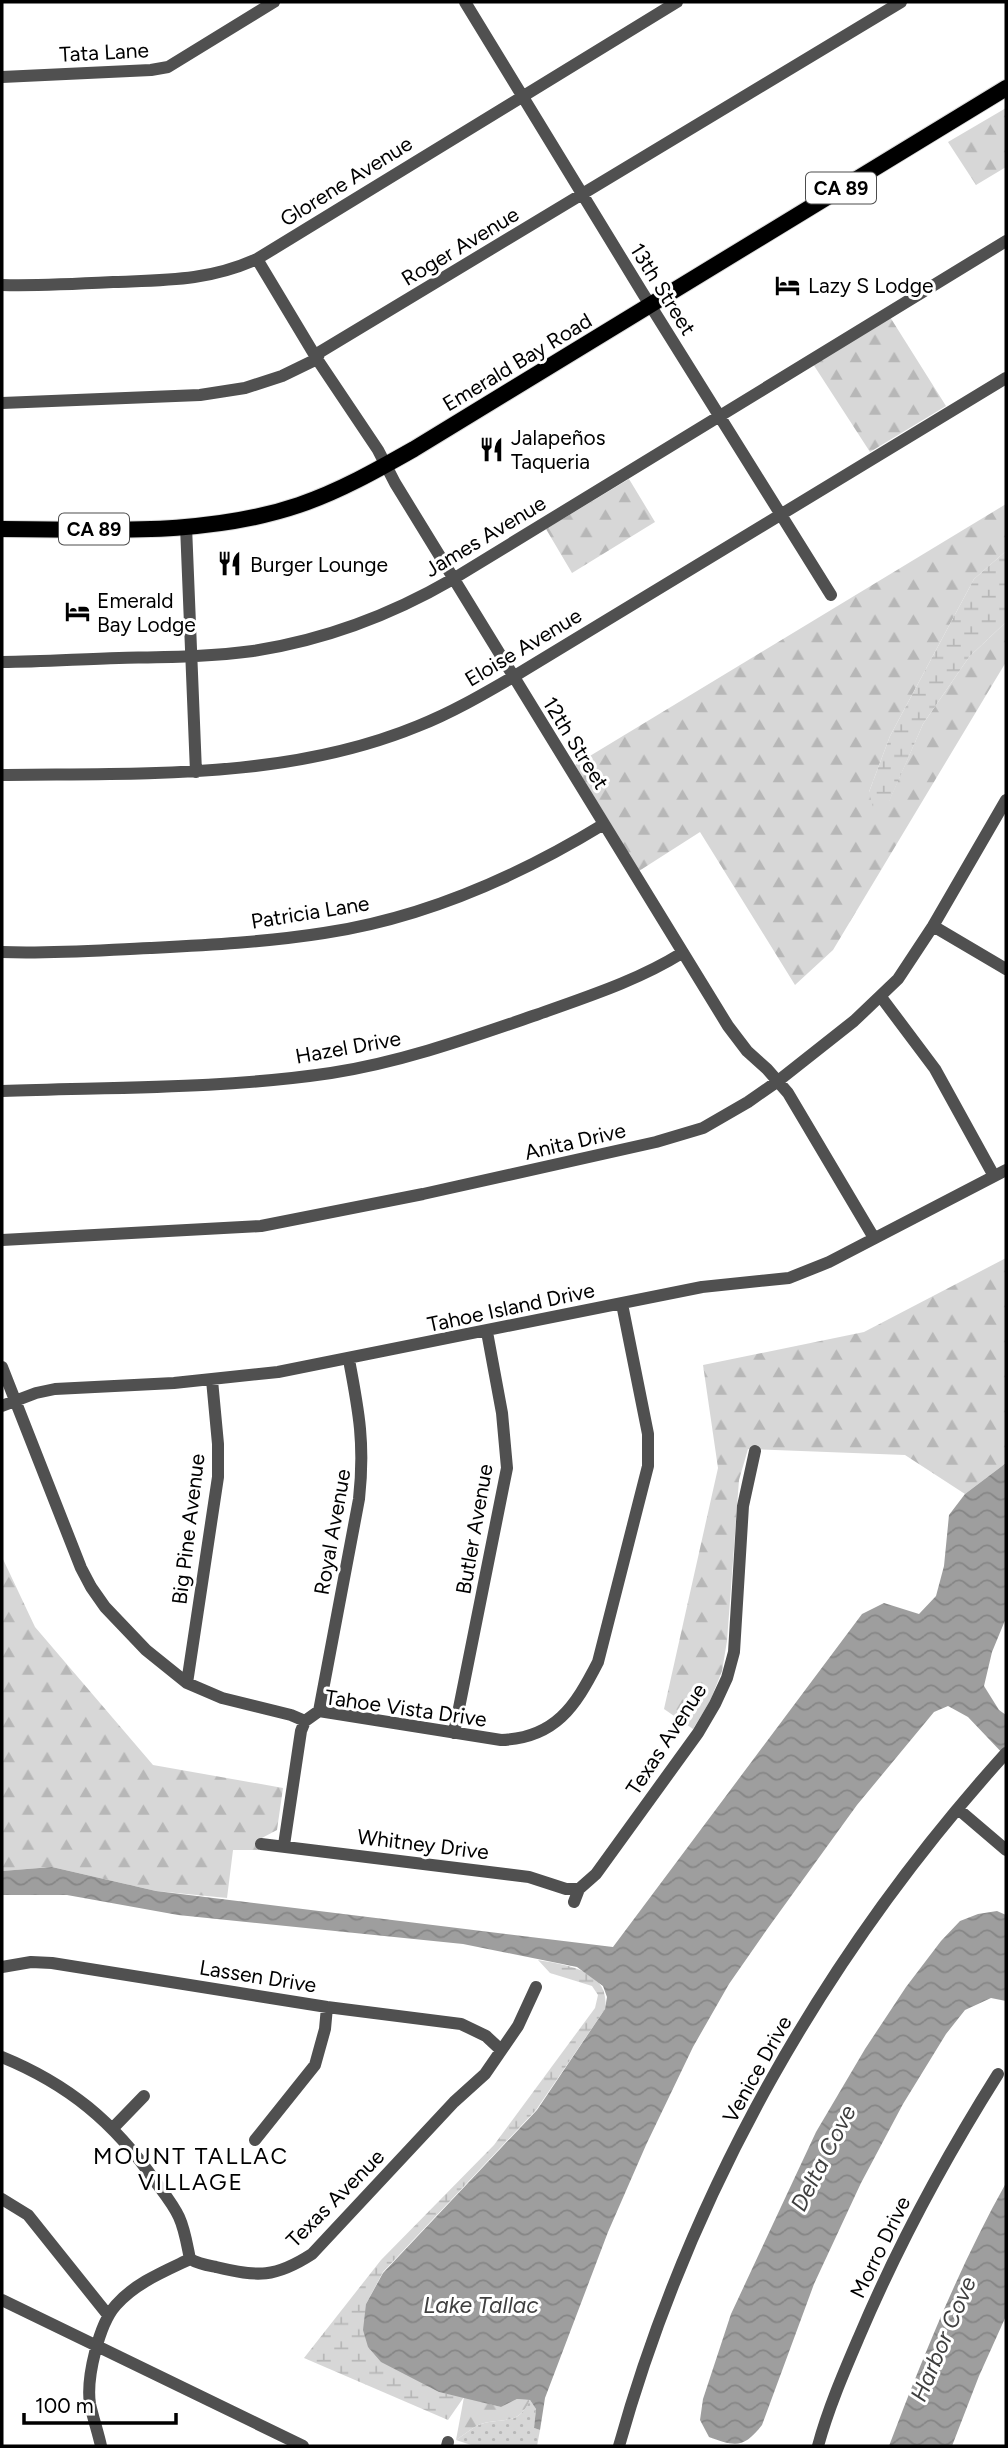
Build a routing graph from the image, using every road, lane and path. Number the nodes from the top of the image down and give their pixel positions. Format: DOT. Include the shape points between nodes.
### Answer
graph roads {
  1 [pos="274,2"];
  2 [pos="464,2"];
  3 [pos="677,2"];
  4 [pos="901,2"];
  5 [pos="2,77"];
  6 [pos="1006,88"];
  7 [pos="523,95"];
  8 [pos="583,194"];
  9 [pos="1006,241"];
  10 [pos="257,259"];
  11 [pos="2,285"];
  12 [pos="651,304"];
  13 [pos="317,359"];
  14 [pos="1006,378"];
  15 [pos="2,403"];
  16 [pos="719,416"];
  17 [pos="385,466"];
  18 [pos="779,514"];
  19 [pos="186,526"];
  20 [pos="2,529"];
  21 [pos="453,579"];
  22 [pos="831,595"];
  23 [pos="190,656"];
  24 [pos="2,662"];
  25 [pos="513,677"];
  26 [pos="196,772"];
  27 [pos="2,775"];
  28 [pos="1005,805"];
  29 [pos="604,824"];
  30 [pos="933,926"];
  31 [pos="2,952"];
  32 [pos="682,953"];
  33 [pos="1006,969"];
  34 [pos="881,997"];
  35 [pos="778,1081"];
  36 [pos="2,1091"];
  37 [pos="1006,1170"];
  38 [pos="994,1176"];
  39 [pos="874,1238"];
  40 [pos="2,1240"];
  41 [pos="622,1304"];
  42 [pos="487,1332"];
  43 [pos="349,1360"];
  44 [pos="2,1367"];
  45 [pos="212,1380"];
  46 [pos="15,1400"];
  47 [pos="2,1406"];
  48 [pos="755,1451"];
  49 [pos="187,1682"];
  50 [pos="319,1711"];
  51 [pos="305,1721"];
  52 [pos="454,1733"];
  53 [pos="1004,1756"];
  54 [pos="958,1809"];
  55 [pos="261,1844"];
  56 [pos="284,1845"];
  57 [pos="1006,1850"];
  58 [pos="579,1889"];
  59 [pos="574,1902"];
  60 [pos="2,1967"];
  61 [pos="536,1987"];
  62 [pos="327,2007"];
  63 [pos="500,2050"];
  64 [pos="2,2057"];
  65 [pos="998,2074"];
  66 [pos="144,2096"];
  67 [pos="113,2128"];
  68 [pos="255,2140"];
  69 [pos="2,2199"];
  70 [pos="190,2259"];
  71 [pos="2,2300"];
  72 [pos="108,2315"];
  73 [pos="98,2346"];
  74 [pos="282,2442"];
  75 [pos="101,2446"];
  76 [pos="303,2446"];
  77 [pos="619,2446"];
  78 [pos="818,2446"];
  1 -- 5 [label="street, Tata Lane" via="168,66"];
  2 -- 7 [label="street, 13th Street"];
  3 -- 7 [label="street, Glorene Avenue"];
  4 -- 8 [label="street, Roger Avenue"];
  6 -- 12 [label="main road, Emerald Bay Road / CA 89"];
  7 -- 8 [label="street, 13th Street"];
  7 -- 10 [label="street, Glorene Avenue"];
  8 -- 12 [label="street, 13th Street"];
  8 -- 13 [label="street, Roger Avenue" via="320,352"];
  9 -- 16 [label="street, James Avenue"];
  10 -- 11 [label="street, Glorene Avenue" via="202,277"];
  10 -- 13 [label="street, 12th Street"];
  12 -- 16 [label="street, 13th Street"];
  12 -- 17 [label="main road, Emerald Bay Road / CA 89"];
  13 -- 15 [label="street, Roger Avenue" via="244,388 200,395"];
  13 -- 17 [label="street, 12th Street"];
  14 -- 18 [label="street, Eloise Avenue"];
  16 -- 18 [label="street, 13th Street"];
  16 -- 21 [label="street, James Avenue"];
  17 -- 19 [label="main road, Emerald Bay Road / CA 89" via="297,506"];
  17 -- 21 [label="street, 12th Street"];
  18 -- 22 [label="street, 13th Street"];
  18 -- 25 [label="street, Eloise Avenue"];
  19 -- 20 [label="main road, Emerald Bay Road / CA 89"];
  19 -- 23 [label="street"];
  21 -- 23 [label="street, James Avenue" via="351,627 261,649"];
  21 -- 25 [label="street, 12th Street"];
  23 -- 24 [label="street, James Avenue"];
  23 -- 26 [label="street"];
  25 -- 26 [label="street, Eloise Avenue" via="453,711 386,737 291,762"];
  25 -- 29 [label="street, 12th Street"];
  26 -- 27 [label="street, Eloise Avenue"];
  28 -- 30 [label="street, Anita Drive"];
  29 -- 31 [label="street, Patricia Lane" via="522,869 421,910 372,924 208,945"];
  29 -- 32 [label="street, 12th Street"];
  30 -- 33 [label="street"];
  30 -- 34 [label="street, Anita Drive"];
  32 -- 35 [label="street, 12th Street" via="739,1042"];
  32 -- 36 [label="street, Hazel Drive" via="595,993 382,1063 330,1073 218,1083"];
  34 -- 35 [label="street, Anita Drive"];
  34 -- 38 [label="street" via="934,1069"];
  35 -- 39 [label="street, 12th Street"];
  35 -- 40 [label="street, Anita Drive" via="723,1118 682,1135 319,1216 228,1230"];
  37 -- 38 [label="street, Tahoe Island Drive"];
  38 -- 39 [label="street, Tahoe Island Drive"];
  39 -- 41 [label="street, Tahoe Island Drive" via="789,1278 702,1287"];
  41 -- 42 [label="street, Tahoe Island Drive"];
  41 -- 52 [label="street, Tahoe Vista Drive" via="649,1452 598,1662 572,1705 538,1735 501,1740"];
  42 -- 43 [label="street, Tahoe Island Drive"];
  42 -- 52 [label="street, Butler Avenue" via="507,1468"];
  43 -- 45 [label="street, Tahoe Island Drive"];
  43 -- 50 [label="street, Royal Avenue" via="363,1438 363,1466"];
  44 -- 46 [label="street, Tahoe Vista Drive"];
  45 -- 46 [label="street, Tahoe Island Drive" via="55,1389"];
  45 -- 49 [label="street, Big Pine Avenue" via="218,1477"];
  46 -- 47 [label="street, Tahoe Island Drive"];
  46 -- 49 [label="street, Tahoe Vista Drive" via="91,1587 146,1650"];
  48 -- 58 [label="street, Texas Avenue" via="743,1506 734,1652 727,1678 698,1733 596,1874"];
  49 -- 51 [label="street, Tahoe Vista Drive" via="222,1698"];
  50 -- 51 [label="street, Tahoe Vista Drive"];
  50 -- 52 [label="street, Tahoe Vista Drive"];
  51 -- 56 [label="street"];
  53 -- 54 [label="street, Venice Drive"];
  54 -- 57 [label="street"];
  54 -- 77 [label="street, Venice Drive" via="830,1982 755,2108 668,2300"];
  55 -- 56 [label="street, Whitney Drive"];
  56 -- 58 [label="street, Whitney Drive" via="529,1877"];
  58 -- 59 [label="street, Texas Avenue"];
  60 -- 62 [label="street, Lassen Drive" via="52,1963"];
  61 -- 63 [label="street, Texas Avenue" via="518,2026"];
  62 -- 63 [label="street, Lassen Drive" via="461,2024 486,2036"];
  62 -- 68 [label="street" via="315,2065"];
  63 -- 70 [label="street, Texas Avenue" via="485,2074 312,2254 261,2274 236,2273"];
  64 -- 67 [label="street" via="62,2087"];
  65 -- 78 [label="street, Morro Drive" via="895,2256"];
  66 -- 67 [label="street"];
  67 -- 70 [label="street" via="180,2218"];
  69 -- 72 [label="street" via="28,2215"];
  70 -- 72 [label="street" via="149,2279"];
  71 -- 73 [label="street"];
  72 -- 73 [label="street"];
  73 -- 74 [label="street"];
  73 -- 75 [label="street" via="90,2403"];
  74 -- 76 [label="street"];
}
